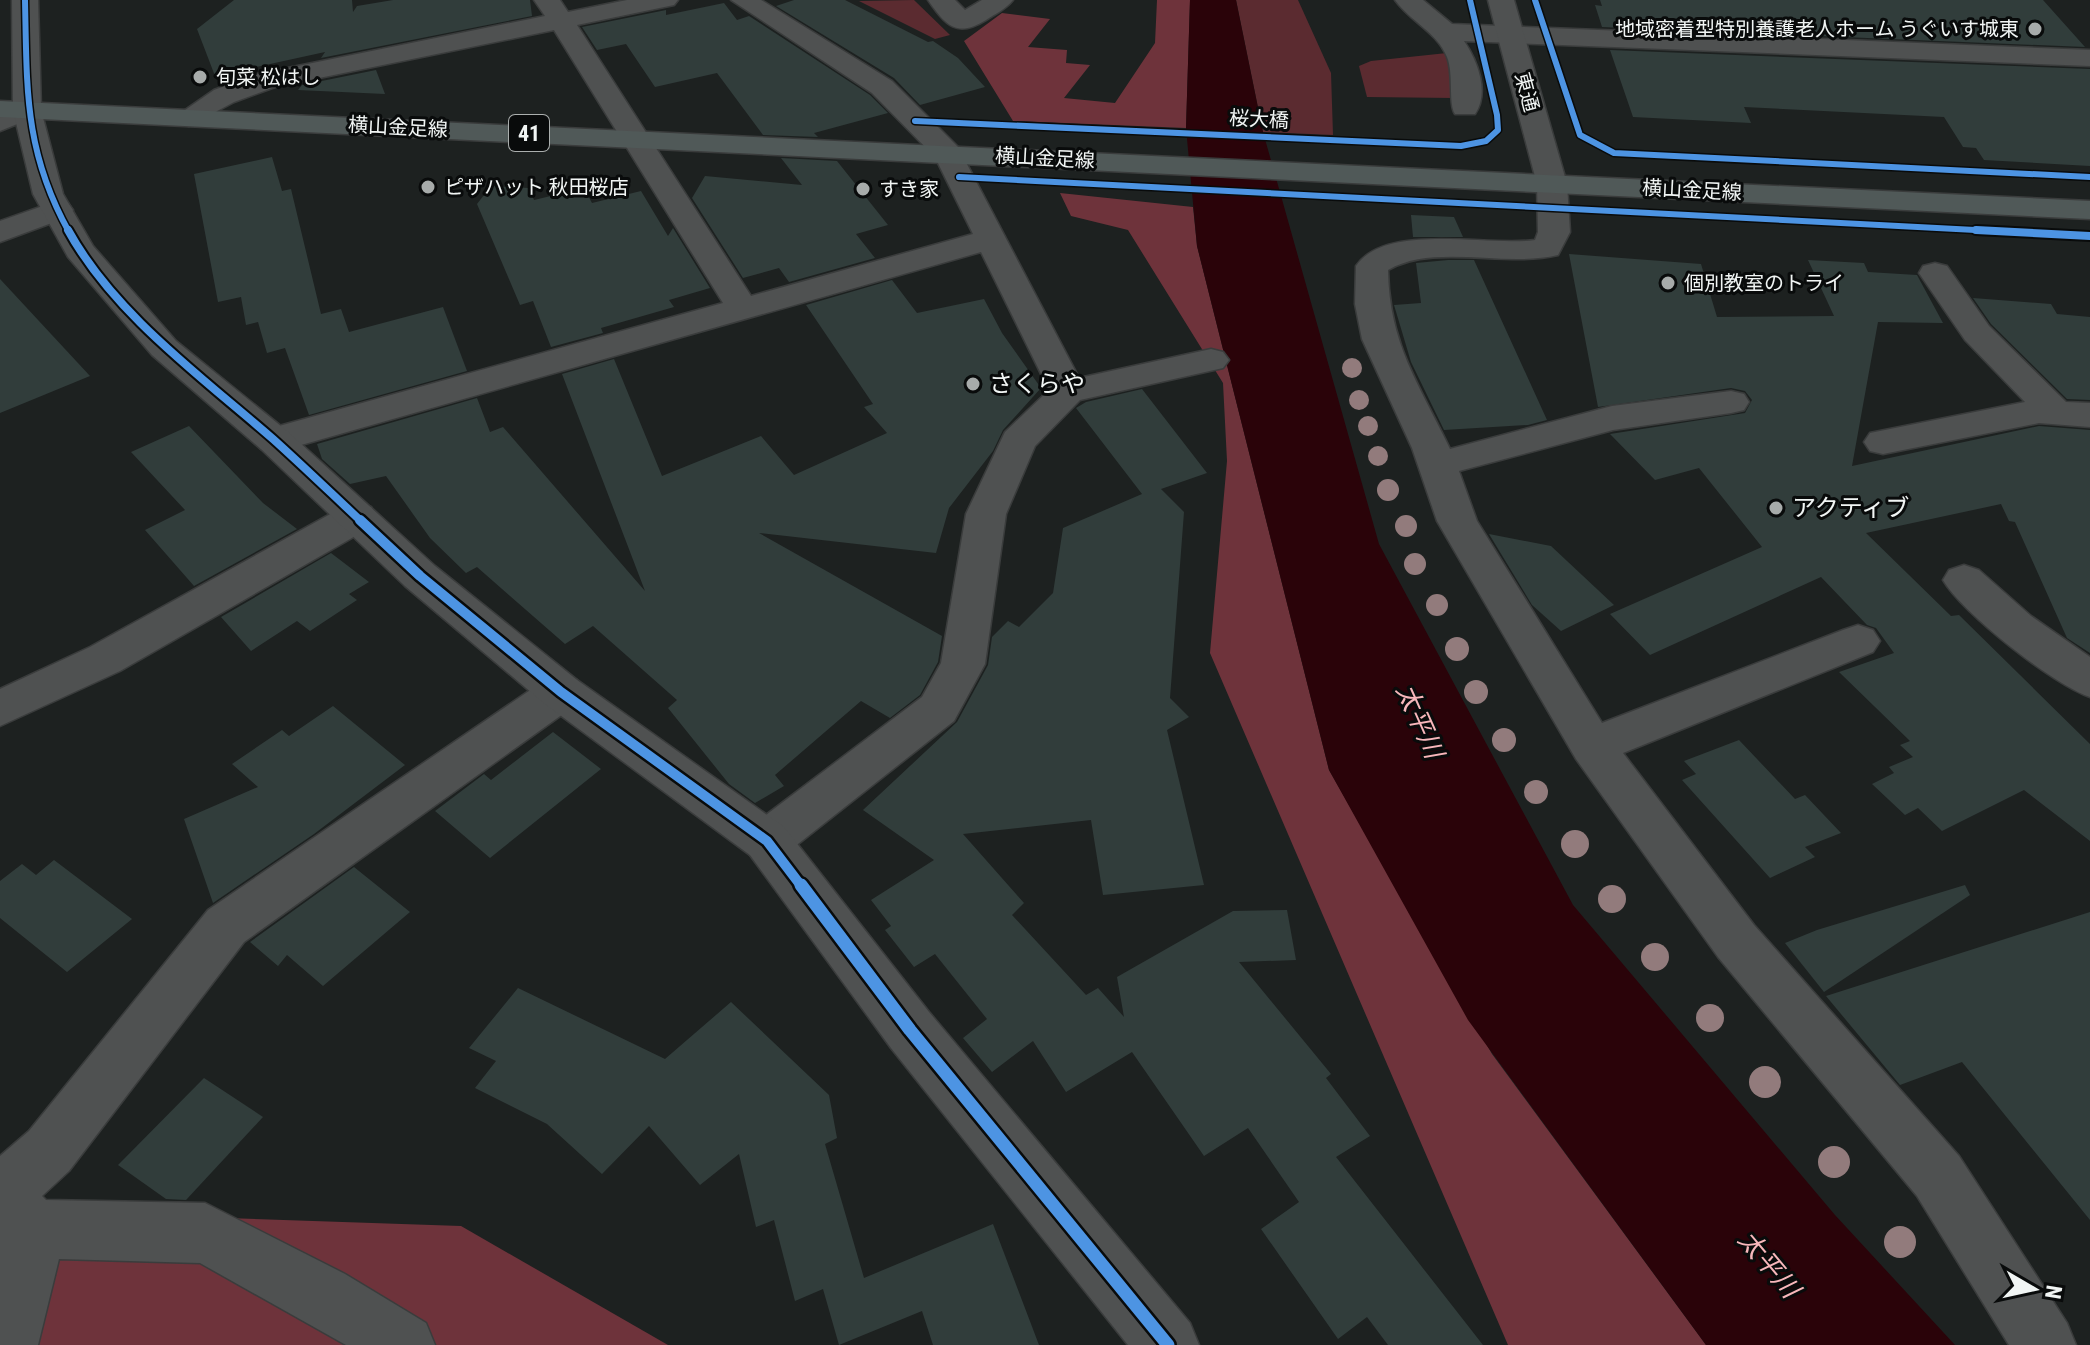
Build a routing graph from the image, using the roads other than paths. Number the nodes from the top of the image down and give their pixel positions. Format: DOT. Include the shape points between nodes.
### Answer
graph roads {
  1 [pos="25,0"];
  2 [pos="665,0"];
  3 [pos="744,0"];
  4 [pos="941,0"];
  5 [pos="1000,0"];
  6 [pos="1408,0"];
  7 [pos="1501,0"];
  8 [pos="554,11"];
  9 [pos="1445,32"];
  10 [pos="1512,34"];
  11 [pos="2090,58"];
  12 [pos="1465,108"];
  13 [pos="9,114"];
  14 [pos="189,117"];
  15 [pos="637,137"];
  16 [pos="948,153"];
  17 [pos="1552,184"];
  18 [pos="57,210"];
  19 [pos="2090,210"];
  20 [pos="0,232"];
  21 [pos="991,239"];
  22 [pos="1935,273"];
  23 [pos="743,309"];
  24 [pos="1211,360"];
  25 [pos="1068,392"];
  26 [pos="1731,402"];
  27 [pos="2073,414"];
  28 [pos="274,440"];
  29 [pos="1883,442"];
  30 [pos="1436,465"];
  31 [pos="357,517"];
  32 [pos="1964,580"];
  33 [pos="1858,641"];
  34 [pos="2090,680"];
  35 [pos="561,692"];
  36 [pos="0,709"];
  37 [pos="1592,746"];
  38 [pos="767,841"];
  39 [pos="12,1208"];
  40 [pos="4,1345"];
  41 [pos="404,1345"];
  42 [pos="1168,1345"];
  43 [pos="2045,1345"];
  1 -- 13 [label="street"];
  2 -- 8 [label="street"];
  3 -- 16 [label="street" via="882,87"];
  4 -- 5 [label="street" via="963,23"];
  6 -- 9 [label="street"];
  7 -- 10 [label="street, 東通"];
  8 -- 14 [label="street" via="268,80 224,96"];
  8 -- 15 [label="street"];
  9 -- 10 [label="street"];
  9 -- 12 [label="street" via="1463,55"];
  10 -- 11 [label="street"];
  10 -- 17 [label="street, 東通"];
  13 -- 14 [label="main road, 横山金足線 / 41"];
  13 -- 18 [label="street"];
  14 -- 15 [label="main road, 横山金足線 / 41"];
  15 -- 16 [label="main road, 横山金足線 / 41"];
  15 -- 23 [label="street"];
  16 -- 17 [label="main road, 横山金足線 / 41"];
  16 -- 21 [label="street"];
  17 -- 19 [label="main road, 横山金足線 / 41"];
  17 -- 30 [label="street, 東通" via="1554,232 1547,248 1522,254 1404,250 1384,255 1372,266 1379,339"];
  18 -- 20 [label="street"];
  18 -- 28 [label="street" via="79,250 164,348"];
  21 -- 23 [label="street"];
  21 -- 25 [label="street"];
  22 -- 27 [label="street" via="1977,333"];
  23 -- 28 [label="street"];
  24 -- 25 [label="street"];
  25 -- 38 [label="street" via="1018,441 986,514 963,664 938,709"];
  26 -- 30 [label="street" via="1612,418"];
  27 -- 29 [label="street" via="2039,411"];
  28 -- 31 [label="street"];
  30 -- 37 [label="street" via="1457,521"];
  31 -- 35 [label="street"];
  31 -- 36 [label="street" via="105,659"];
  32 -- 34 [label="street" via="2016,627"];
  33 -- 37 [label="street"];
  35 -- 38 [label="street"];
  35 -- 39 [label="street" via="226,926 49,1151"];
  37 -- 43 [label="street" via="1736,941 1938,1176"];
  38 -- 42 [label="street" via="910,1030"];
  39 -- 40 [label="street" via="12,1332"];
  39 -- 41 [label="street" via="91,1228 205,1233"];
}
